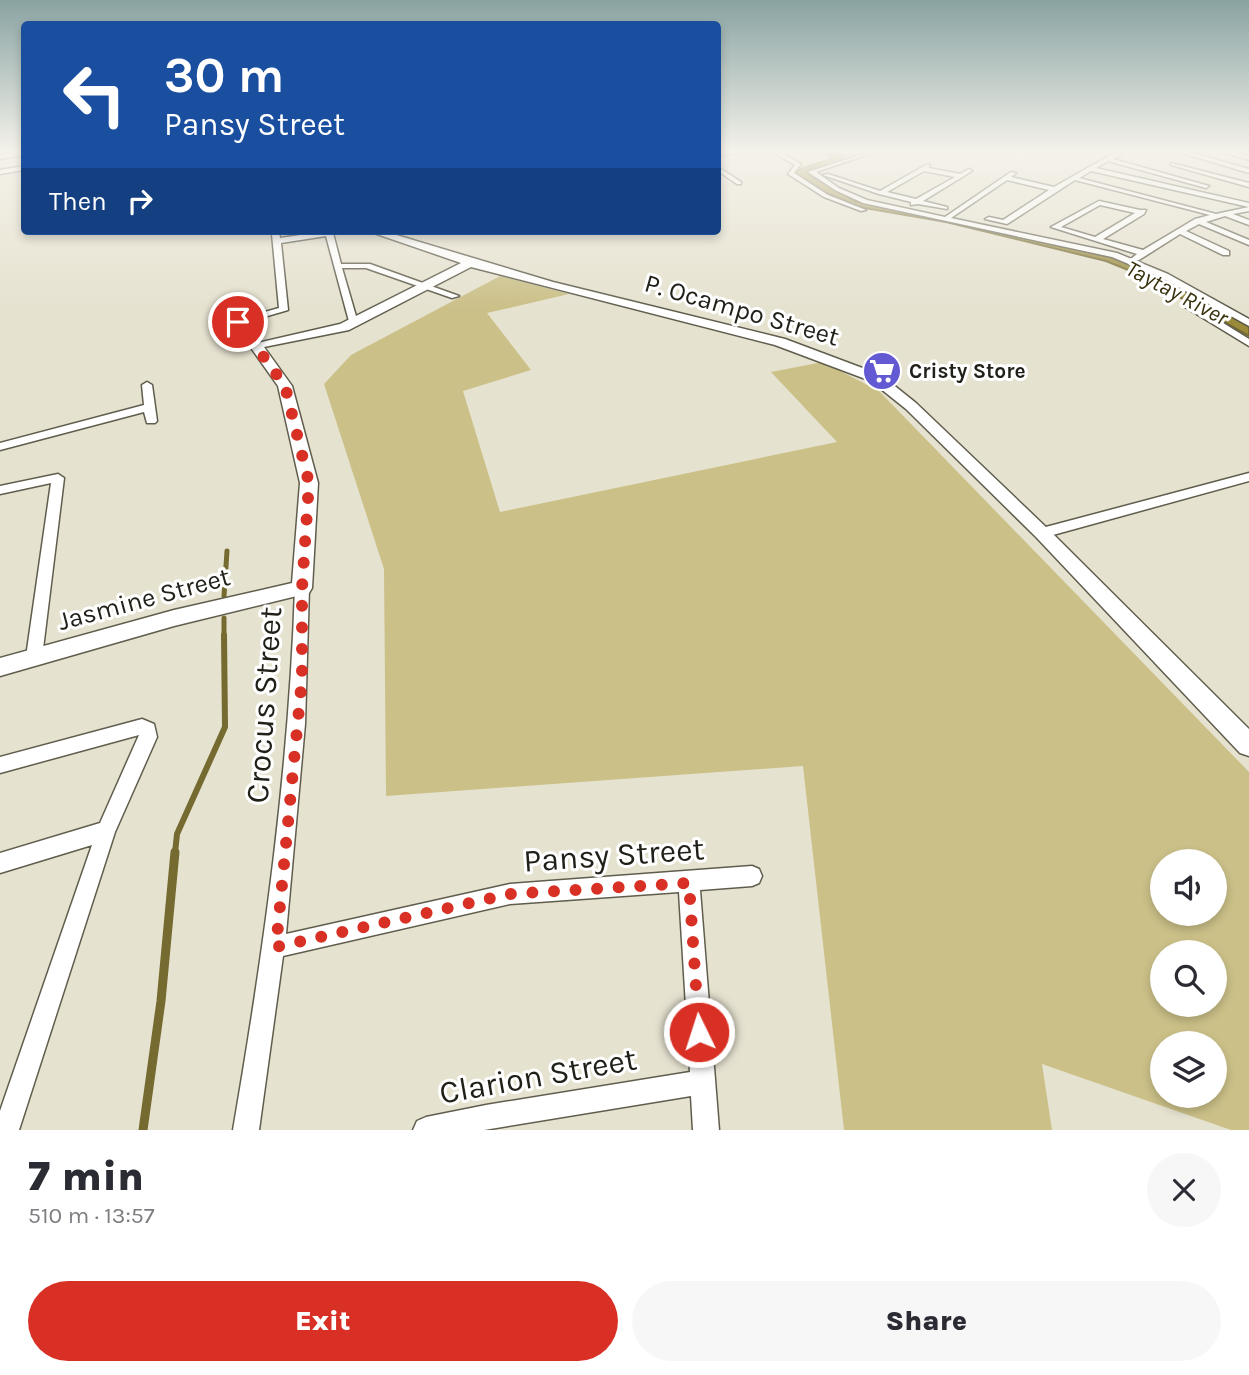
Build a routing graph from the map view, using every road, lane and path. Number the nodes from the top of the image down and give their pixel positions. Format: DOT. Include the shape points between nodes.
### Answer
graph roads {
  1 [pos="842,203"];
  2 [pos="868,203"];
  3 [pos="917,203"];
  4 [pos="921,203"];
  5 [pos="969,203"];
  6 [pos="1034,203"];
  7 [pos="1155,203"];
  8 [pos="1170,203"];
  9 [pos="909,207"];
  10 [pos="1249,207"];
  11 [pos="956,211"];
  12 [pos="1142,213"];
  13 [pos="1224,213"];
  14 [pos="1213,214"];
  15 [pos="948,217"];
  16 [pos="909,218"];
  17 [pos="1198,221"];
  18 [pos="1249,223"];
  19 [pos="1180,231"];
  20 [pos="308,235"];
  21 [pos="330,235"];
  22 [pos="385,235"];
  23 [pos="1095,240"];
  24 [pos="1249,243"];
  25 [pos="1143,253"];
  26 [pos="1226,253"];
  27 [pos="1134,259"];
  28 [pos="470,264"];
  29 [pos="340,265"];
  30 [pos="425,286"];
  31 [pos="455,296"];
  32 [pos="224,304"];
  33 [pos="1188,305"];
  34 [pos="238,322"];
  35 [pos="353,323"];
  36 [pos="1249,324"];
  37 [pos="1249,343"];
  38 [pos="256,345"];
  39 [pos="147,385"];
  40 [pos="149,407"];
  41 [pos="151,422"];
  42 [pos="0,447"];
  43 [pos="1249,477"];
  44 [pos="0,490"];
  45 [pos="1042,533"];
  46 [pos="302,588"];
  47 [pos="34,657"];
  48 [pos="0,667"];
  49 [pos="1249,745"];
  50 [pos="0,765"];
  51 [pos="106,831"];
  52 [pos="0,863"];
  53 [pos="752,876"];
  54 [pos="689,883"];
  55 [pos="276,947"];
  56 [pos="703,1082"];
  57 [pos="486,1123"];
  58 [pos="6,1130"];
  59 [pos="246,1130"];
  60 [pos="426,1130"];
  61 [pos="706,1130"];
  1 -- 16 [label="street"];
  2 -- 36 [label="street" via="1131,261"];
  3 -- 9 [label="street"];
  4 -- 11 [label="street"];
  5 -- 11 [label="street"];
  6 -- 11 [label="street" via="1004,222"];
  7 -- 12 [label="street"];
  8 -- 14 [label="street"];
  10 -- 13 [label="street"];
  11 -- 15 [label="street"];
  12 -- 23 [label="street"];
  12 -- 23 [label="street" via="1099,204 1055,226"];
  13 -- 14 [label="street"];
  13 -- 18 [label="street"];
  14 -- 17 [label="street"];
  17 -- 19 [label="street"];
  17 -- 24 [label="street"];
  19 -- 25 [label="street"];
  19 -- 26 [label="street"];
  20 -- 34 [label="street" via="276,238 284,310"];
  21 -- 29 [label="street"];
  22 -- 28 [label="street, P. Ocampo Street"];
  23 -- 25 [label="street"];
  25 -- 27 [label="street"];
  28 -- 30 [label="street"];
  28 -- 45 [label="street, P. Ocampo Street" via="780,342 876,378"];
  29 -- 30 [label="street" via="367,267"];
  29 -- 35 [label="street"];
  30 -- 31 [label="street"];
  30 -- 35 [label="street"];
  32 -- 34 [label="street, Crocus Street"];
  33 -- 37 [label="street"];
  34 -- 38 [label="street, Crocus Street"];
  35 -- 38 [label="street"];
  38 -- 46 [label="street, Crocus Street" via="285,386 309,483"];
  39 -- 40 [label="street"];
  40 -- 41 [label="street"];
  40 -- 42 [label="street"];
  43 -- 45 [label="street"];
  44 -- 47 [label="street" via="58,478"];
  45 -- 49 [label="street, P. Ocampo Street"];
  46 -- 47 [label="street, Jasmine Street"];
  46 -- 55 [label="street, Crocus Street" via="302,678"];
  47 -- 48 [label="street, Jasmine Street"];
  50 -- 51 [label="street" via="142,727 148,730"];
  51 -- 52 [label="street"];
  51 -- 58 [label="street"];
  53 -- 54 [label="street, Pansy Street"];
  54 -- 55 [label="street, Pansy Street" via="510,894"];
  54 -- 56 [label="street"];
  55 -- 59 [label="street, Crocus Street"];
  56 -- 57 [label="street, Clarion Street"];
  56 -- 61 [label="street"];
  57 -- 60 [label="street, Clarion Street"];
}
